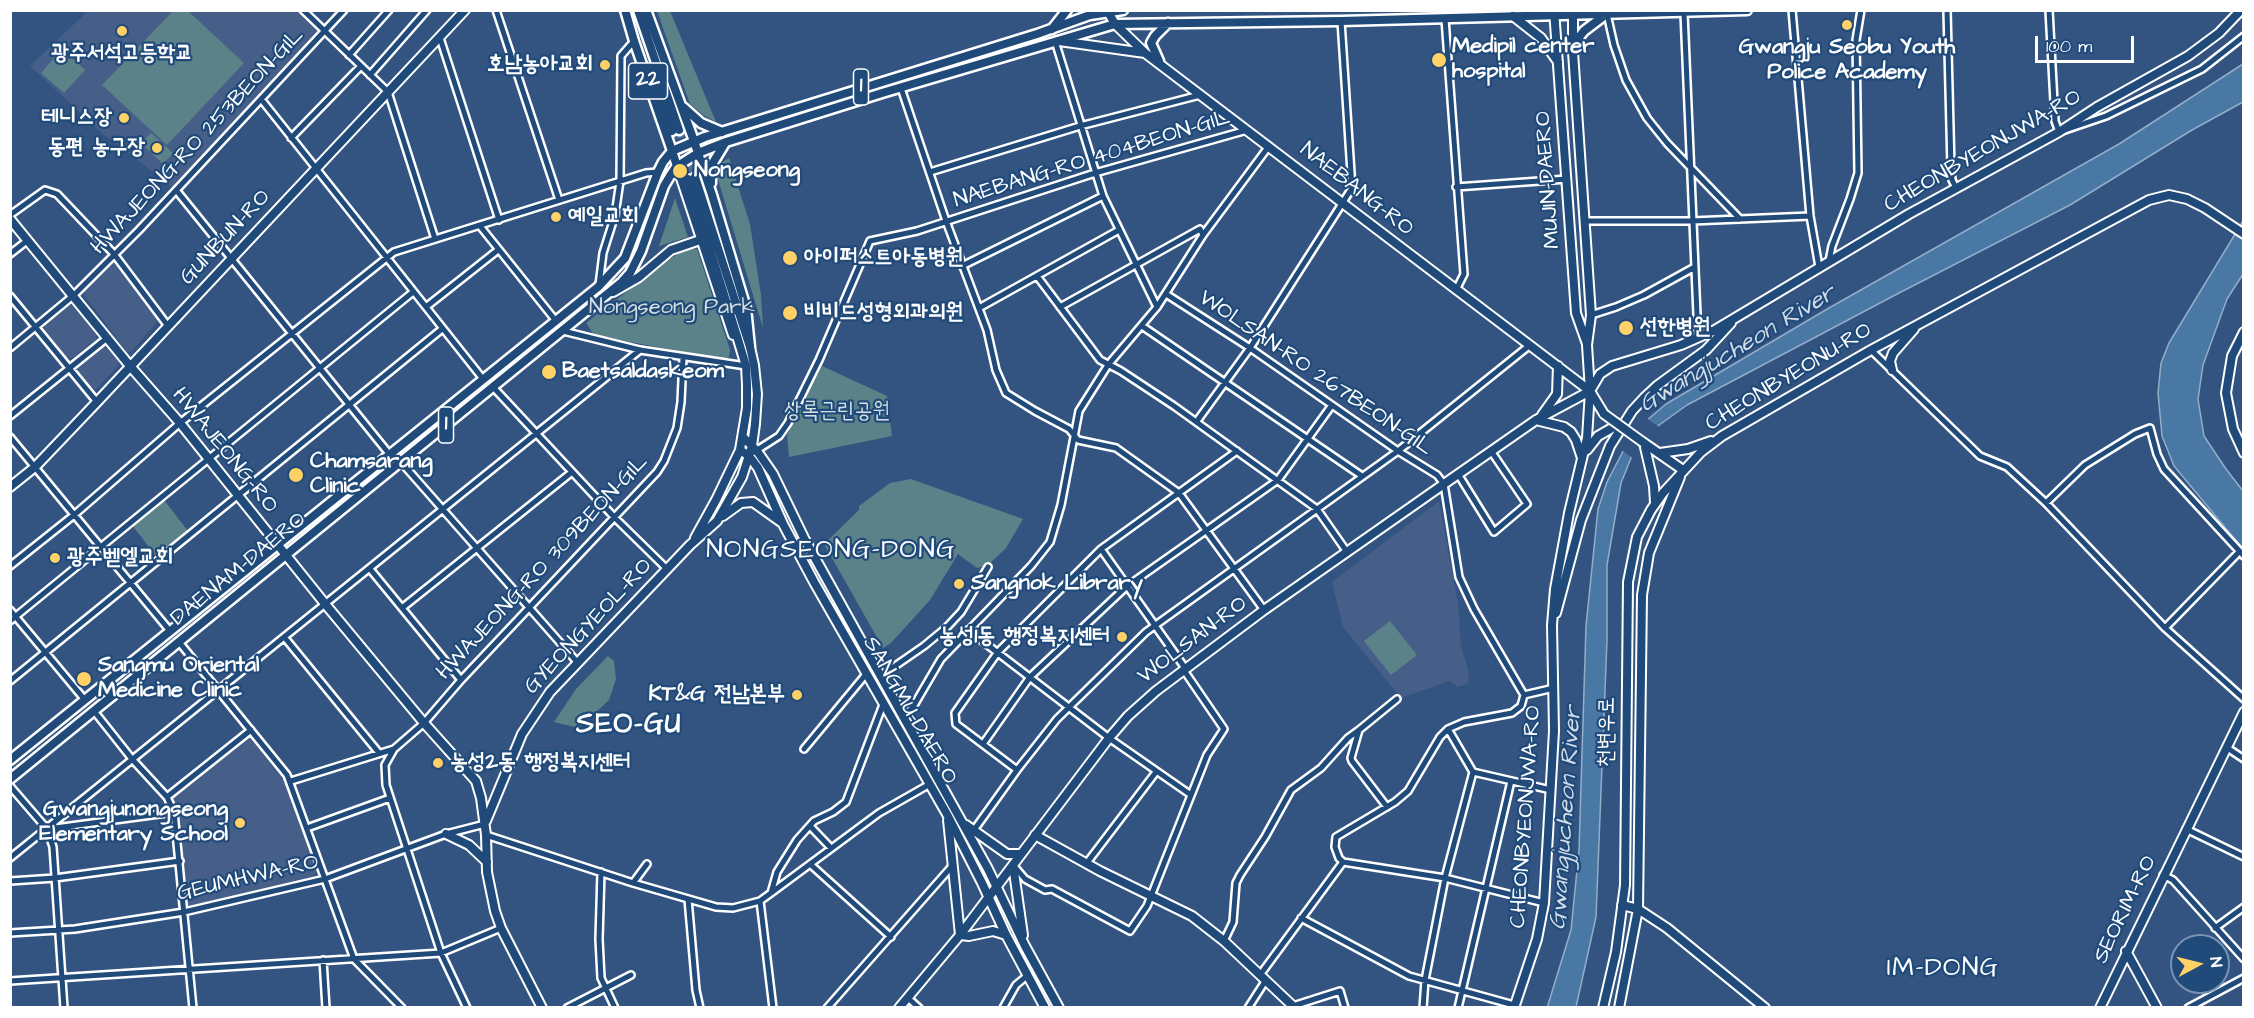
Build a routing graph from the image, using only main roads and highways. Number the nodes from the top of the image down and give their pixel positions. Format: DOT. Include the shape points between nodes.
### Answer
graph roads {
  1 [pos="627,10"];
  2 [pos="639,10"];
  3 [pos="646,10"];
  4 [pos="1067,10"];
  5 [pos="1122,10"];
  6 [pos="1747,10"];
  7 [pos="1106,11"];
  8 [pos="1573,12"];
  9 [pos="1554,13"];
  10 [pos="1607,14"];
  11 [pos="1168,23"];
  12 [pos="1052,29"];
  13 [pos="1037,34"];
  14 [pos="1026,49"];
  15 [pos="1573,52"];
  16 [pos="1159,61"];
  17 [pos="681,104"];
  18 [pos="723,132"];
  19 [pos="694,141"];
  20 [pos="726,142"];
  21 [pos="672,151"];
  22 [pos="698,153"];
  23 [pos="712,195"];
  24 [pos="750,347"];
  25 [pos="10,760"];
  26 [pos="10,779"];
  1 -- 2 [label="main road" via="675,130"];
  1 -- 21 [label="main road, 22"];
  3 -- 17 [label="main road, 22"];
  4 -- 12 [label="main road"];
  5 -- 7 [label="main road, 1"];
  6 -- 10 [label="main road, 1"];
  7 -- 12 [label="main road, 1"];
  8 -- 9 [label="main road, 1"];
  8 -- 10 [label="main road, 1"];
  9 -- 11 [label="main road, 1" via="1445,19"];
  10 -- 15 [label="main road" via="1584,31"];
  11 -- 14 [label="main road, 1" via="1110,25"];
  11 -- 16 [label="main road" via="1151,43"];
  12 -- 13 [label="main road, 1"];
  13 -- 14 [label="main road" via="1042,39"];
  13 -- 18 [label="main road, 1"];
  14 -- 20 [label="main road, 1"];
  17 -- 18 [label="main road" via="701,123"];
  17 -- 19 [label="main road, 22"];
  18 -- 19 [label="main road, 1"];
  19 -- 21 [label="main road, 1"];
  19 -- 22 [label="main road, 22"];
  20 -- 22 [label="main road, 1"];
  20 -- 23 [label="main road" via="711,166"];
  21 -- 25 [label="main road, DAENAM-DAERO / 1" via="658,172 631,248 598,286"];
  22 -- 23 [label="main road"];
  22 -- 26 [label="main road, DAENAM-DAERO / 1" via="676,167 664,186 630,273 606,295"];
  23 -- 24 [label="main road" via="746,308"];
}
